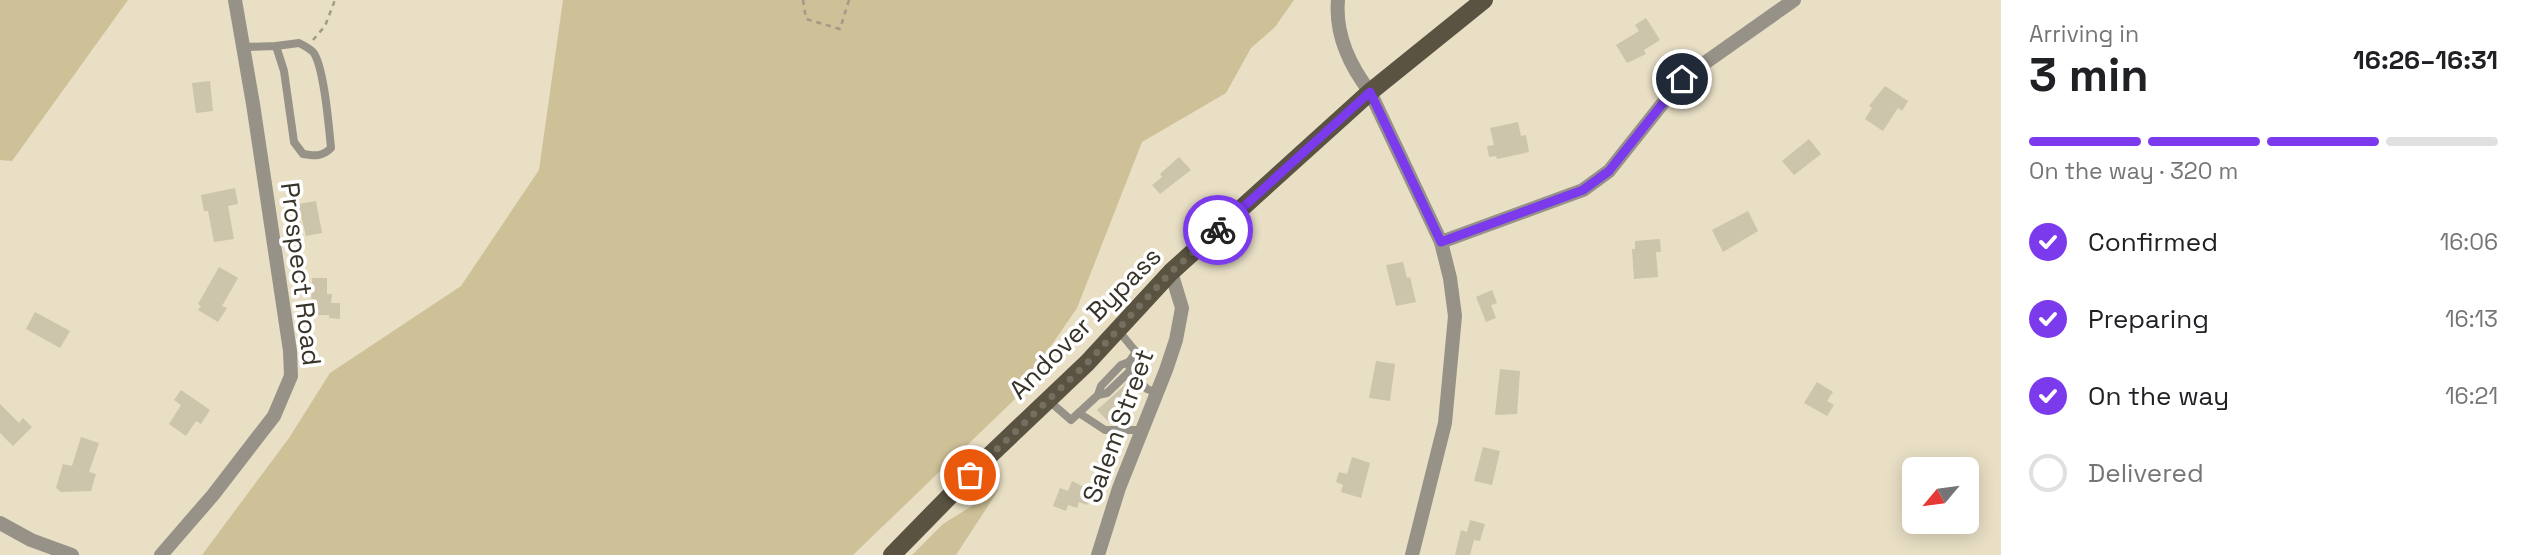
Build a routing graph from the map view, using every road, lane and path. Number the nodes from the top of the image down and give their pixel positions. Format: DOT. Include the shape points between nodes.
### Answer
graph roads {
  1 [pos="235,0"];
  2 [pos="335,0"];
  3 [pos="803,0"];
  4 [pos="849,0"];
  5 [pos="1338,0"];
  6 [pos="1484,0"];
  7 [pos="1773,0"];
  8 [pos="1794,0"];
  9 [pos="1771,16"];
  10 [pos="276,46"];
  11 [pos="244,47"];
  12 [pos="306,48"];
  13 [pos="1370,92"];
  14 [pos="1441,242"];
  15 [pos="1171,272"];
  16 [pos="1118,329"];
  17 [pos="1129,366"];
  18 [pos="1158,393"];
  19 [pos="1048,400"];
  20 [pos="1079,413"];
  21 [pos="1143,430"];
  22 [pos="0,523"];
  23 [pos="72,555"];
  24 [pos="161,555"];
  25 [pos="892,555"];
  26 [pos="1098,555"];
  27 [pos="1412,555"];
  1 -- 11 [label="street, Prospect Road"];
  2 -- 12 [label="path" via="326,26"];
  3 -- 4 [label="path" via="806,19 840,29"];
  5 -- 13 [label="street" via="1348,56"];
  6 -- 13 [label="main road, Andover Bypass"];
  7 -- 9 [label="street"];
  8 -- 9 [label="street"];
  9 -- 14 [label="street" via="1682,79 1596,183"];
  10 -- 11 [label="lane"];
  10 -- 12 [label="lane" via="299,43"];
  10 -- 12 [label="lane" via="284,71 293,142 303,154 316,156 331,148 321,70 314,53"];
  11 -- 24 [label="street, Prospect Road" via="291,376 265,429"];
  13 -- 14 [label="street"];
  13 -- 15 [label="main road, Andover Bypass"];
  14 -- 27 [label="street" via="1455,316 1451,368 1445,423"];
  15 -- 16 [label="main road, Andover Bypass"];
  15 -- 18 [label="street, Salem Street" via="1182,308"];
  16 -- 17 [label="lane" via="1136,352"];
  16 -- 19 [label="main road, Andover Bypass"];
  17 -- 18 [label="lane" via="1147,388"];
  17 -- 20 [label="lane" via="1121,365"];
  18 -- 21 [label="street, Salem Street"];
  19 -- 20 [label="lane" via="1071,420"];
  19 -- 25 [label="main road, Andover Bypass"];
  20 -- 21 [label="lane" via="1105,430"];
  21 -- 26 [label="street, Salem Street"];
  22 -- 23 [label="street"];
}
